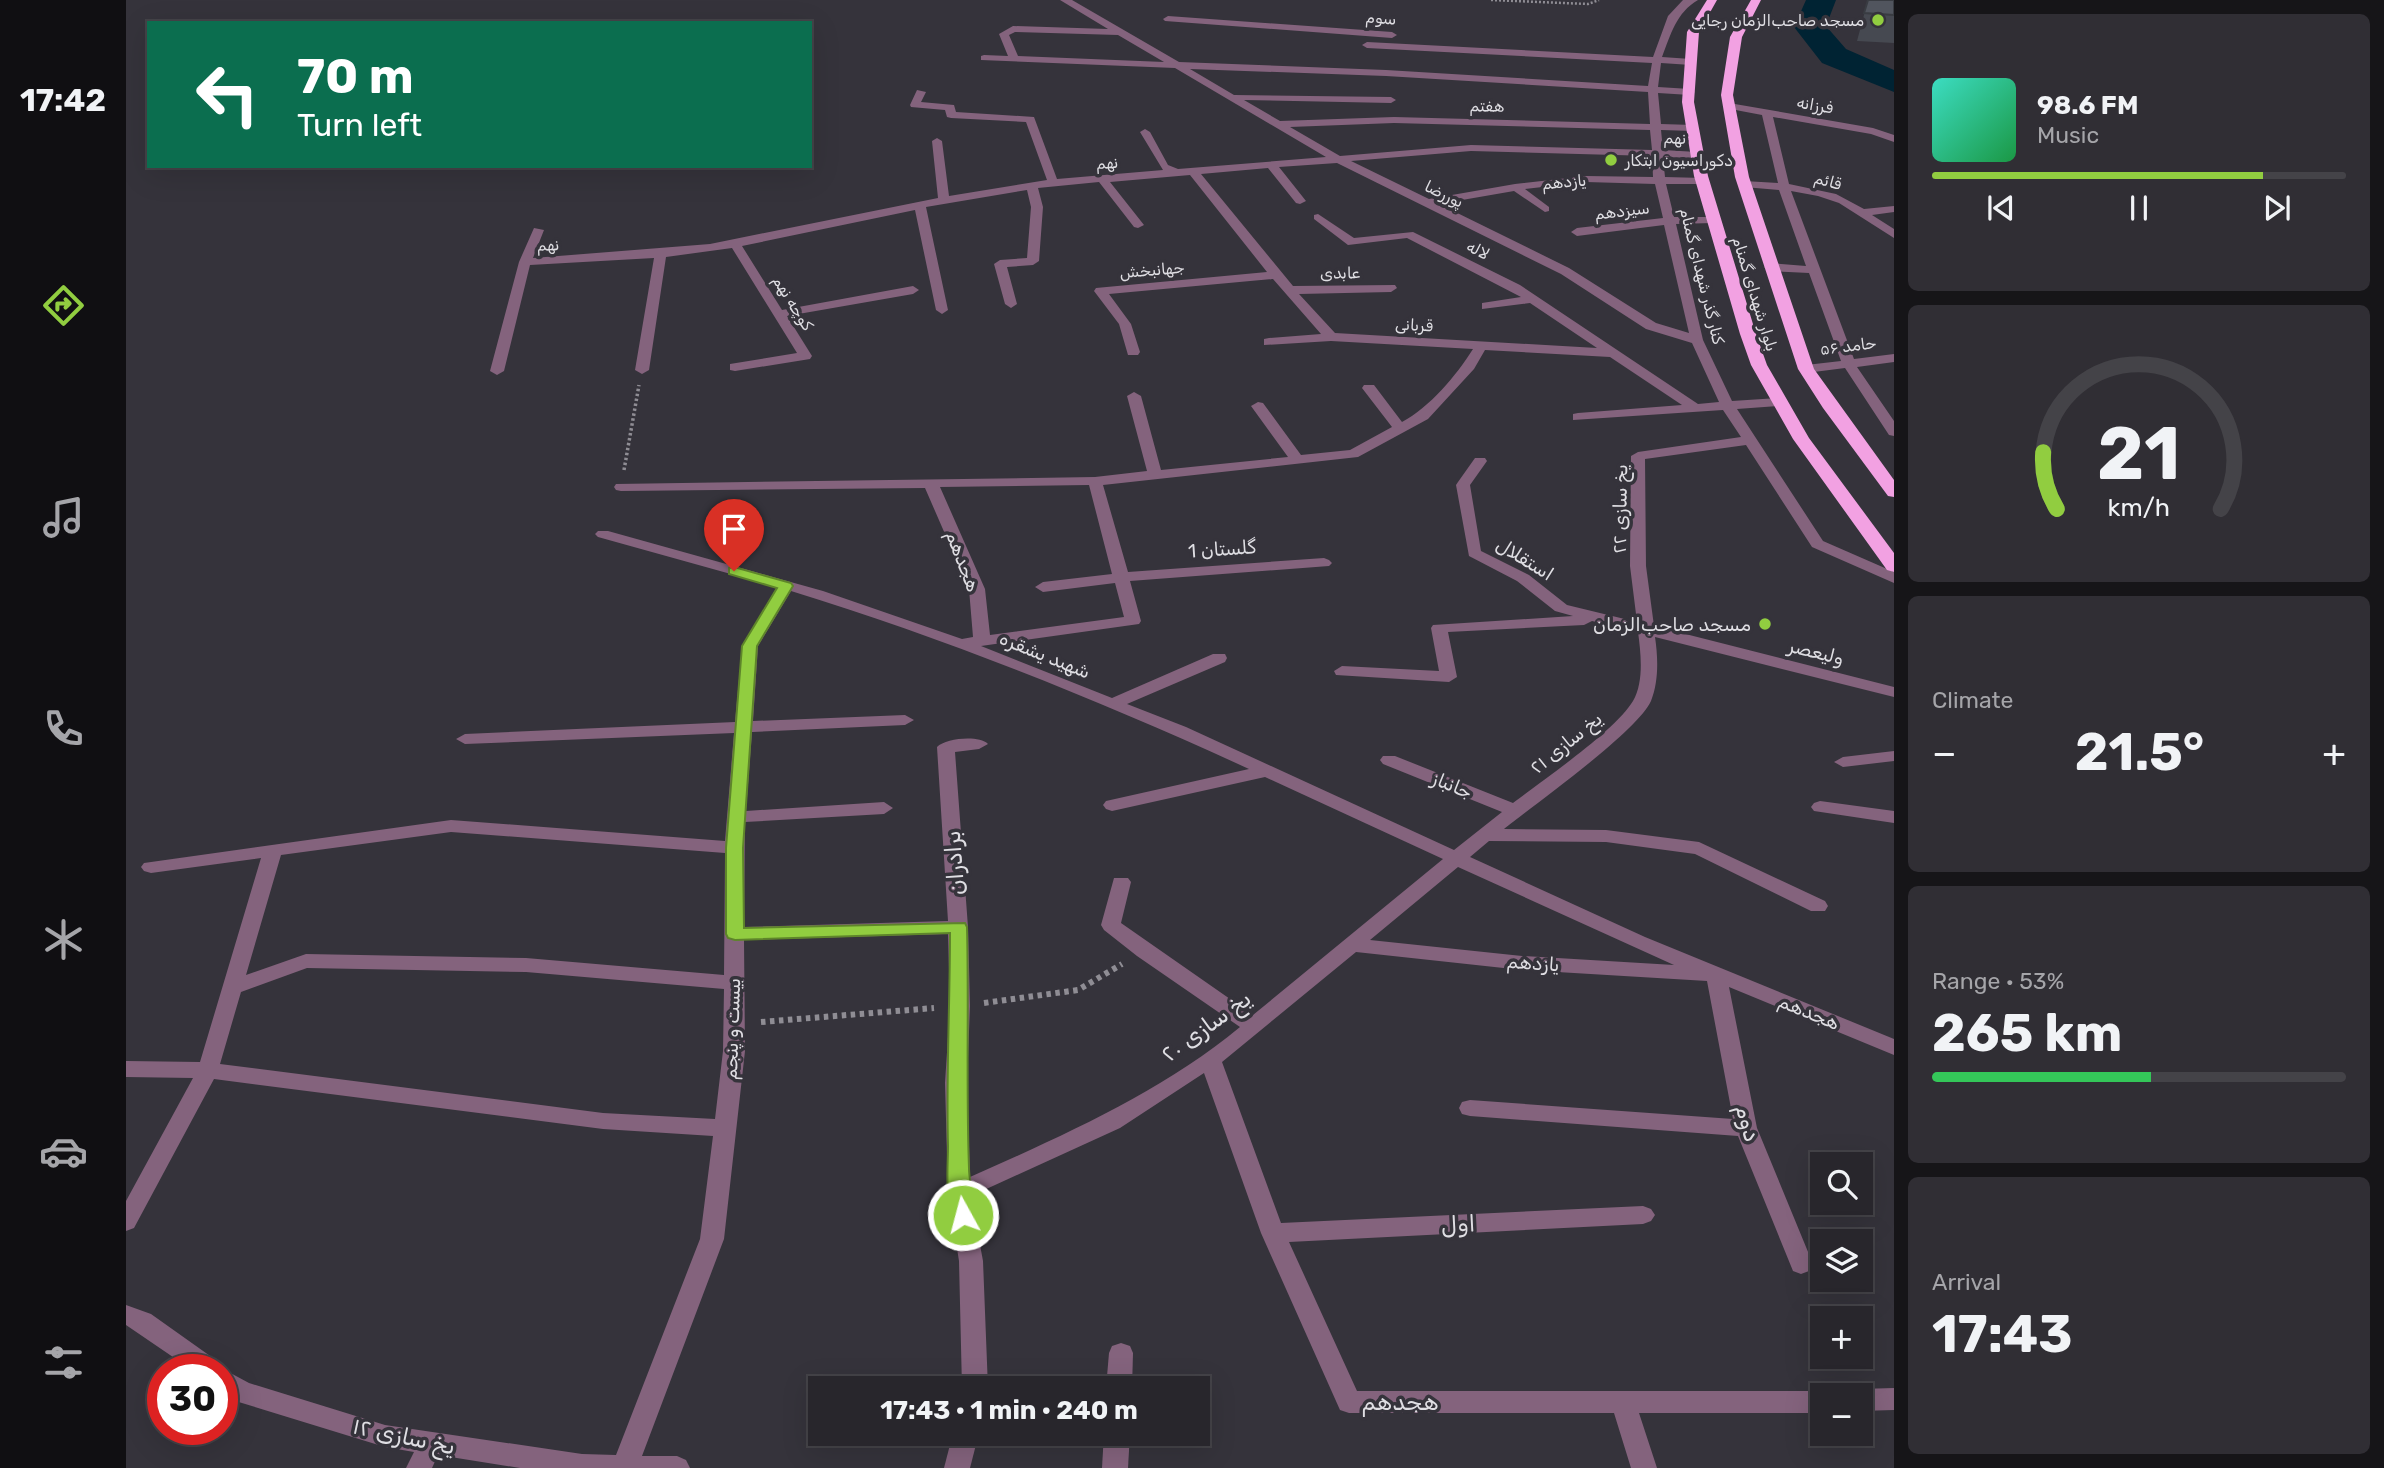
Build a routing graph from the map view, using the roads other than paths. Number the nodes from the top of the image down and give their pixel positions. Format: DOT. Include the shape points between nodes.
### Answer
graph roads {
  1 [pos="1065,0"];
  2 [pos="1693,0"];
  3 [pos="1712,0"];
  4 [pos="1756,0"];
  5 [pos="1167,19"];
  6 [pos="1121,32"];
  7 [pos="1367,45"];
  8 [pos="1463,48"];
  9 [pos="984,58"];
  10 [pos="1657,58"];
  11 [pos="1014,59"];
  12 [pos="1691,62"];
  13 [pos="1180,65"];
  14 [pos="1653,90"];
  15 [pos="921,92"];
  16 [pos="1713,96"];
  17 [pos="1233,97"];
  18 [pos="1391,100"];
  19 [pos="1767,113"];
  20 [pos="1280,124"];
  21 [pos="1656,127"];
  22 [pos="1693,128"];
  23 [pos="1145,132"];
  24 [pos="1894,139"];
  25 [pos="937,141"];
  26 [pos="1656,153"];
  27 [pos="1697,155"];
  28 [pos="1336,158"];
  29 [pos="1269,164"];
  30 [pos="1193,171"];
  31 [pos="1178,173"];
  32 [pos="1102,179"];
  33 [pos="1660,180"];
  34 [pos="1703,181"];
  35 [pos="1054,183"];
  36 [pos="1744,184"];
  37 [pos="1031,185"];
  38 [pos="1516,187"];
  39 [pos="1784,187"];
  40 [pos="944,199"];
  41 [pos="1300,201"];
  42 [pos="1427,203"];
  43 [pos="920,205"];
  44 [pos="1545,209"];
  45 [pos="1894,209"];
  46 [pos="1860,213"];
  47 [pos="1318,217"];
  48 [pos="1671,220"];
  49 [pos="1713,220"];
  50 [pos="1138,225"];
  51 [pos="538,230"];
  52 [pos="1577,232"];
  53 [pos="1894,234"];
  54 [pos="735,244"];
  55 [pos="660,255"];
  56 [pos="525,262"];
  57 [pos="1770,267"];
  58 [pos="1813,270"];
  59 [pos="1276,275"];
  60 [pos="1391,288"];
  61 [pos="913,290"];
  62 [pos="1289,290"];
  63 [pos="1533,299"];
  64 [pos="1011,304"];
  65 [pos="1486,306"];
  66 [pos="942,310"];
  67 [pos="779,314"];
  68 [pos="1331,337"];
  69 [pos="1698,340"];
  70 [pos="1269,342"];
  71 [pos="1481,346"];
  72 [pos="1133,352"];
  73 [pos="1615,353"];
  74 [pos="1894,358"];
  75 [pos="1849,364"];
  76 [pos="735,367"];
  77 [pos="1807,369"];
  78 [pos="642,370"];
  79 [pos="497,371"];
  80 [pos="1369,388"];
  81 [pos="1134,396"];
  82 [pos="1778,402"];
  83 [pos="1727,404"];
  84 [pos="1258,406"];
  85 [pos="1694,407"];
  86 [pos="1578,417"];
  87 [pos="1400,429"];
  88 [pos="1894,432"];
  89 [pos="1748,440"];
  90 [pos="1298,461"];
  91 [pos="1480,461"];
  92 [pos="1156,477"];
  93 [pos="1095,481"];
  94 [pos="931,484"];
  95 [pos="621,487"];
  96 [pos="1894,492"];
  97 [pos="603,534"];
  98 [pos="1324,563"];
  99 [pos="1894,566"];
  100 [pos="1123,578"];
  101 [pos="1894,578"];
  102 [pos="786,586"];
  103 [pos="1043,587"];
  104 [pos="1601,619"];
  105 [pos="1646,630"];
  106 [pos="982,641"];
  107 [pos="961,644"];
  108 [pos="1219,658"];
  109 [pos="1342,671"];
  110 [pos="1894,692"];
  111 [pos="1112,704"];
  112 [pos="905,720"];
  113 [pos="744,727"];
  114 [pos="466,739"];
  115 [pos="979,744"];
  116 [pos="1894,756"];
  117 [pos="1389,760"];
  118 [pos="1843,762"];
  119 [pos="1267,771"];
  120 [pos="1112,805"];
  121 [pos="1820,807"];
  122 [pos="884,808"];
  123 [pos="1516,811"];
  124 [pos="736,817"];
  125 [pos="1894,817"];
  126 [pos="1485,835"];
  127 [pos="734,848"];
  128 [pos="273,849"];
  129 [pos="1455,859"];
  130 [pos="151,867"];
  131 [pos="1122,883"];
  132 [pos="1818,906"];
  133 [pos="958,927"];
  134 [pos="735,934"];
  135 [pos="1352,945"];
  136 [pos="1716,974"];
  137 [pos="734,983"];
  138 [pos="231,988"];
  139 [pos="1254,1026"];
  140 [pos="1894,1047"];
  141 [pos="1210,1059"];
  142 [pos="126,1069"];
  143 [pos="208,1070"];
  144 [pos="1470,1108"];
  145 [pos="724,1128"];
  146 [pos="1746,1128"];
  147 [pos="959,1192"];
  148 [pos="1643,1214"];
  149 [pos="126,1222"];
  150 [pos="1273,1233"];
  151 [pos="1801,1264"];
  152 [pos="126,1315"];
  153 [pos="1121,1353"];
  154 [pos="188,1354"];
  155 [pos="975,1376"];
  156 [pos="1120,1376"];
  157 [pos="238,1390"];
  158 [pos="1894,1399"];
  159 [pos="1873,1400"];
  160 [pos="1810,1402"];
  161 [pos="1623,1403"];
  162 [pos="431,1443"];
  163 [pos="963,1446"];
  164 [pos="1116,1446"];
  165 [pos="624,1467"];
  166 [pos="419,1468"];
  167 [pos="677,1468"];
  168 [pos="957,1468"];
  169 [pos="1115,1468"];
  170 [pos="1644,1468"];
  1 -- 6 [label="street, پوررضا"];
  2 -- 10 [label="street, کنار گذر شهدای گمنام" via="1672,16"];
  3 -- 12 [label="highway, بلوار شهدای گمنام" via="1693,32"];
  4 -- 16 [label="highway, بلوار شهدای گمنام"];
  5 -- 8 [label="street, سوم" via="1450,39"];
  6 -- 11 [label="street" via="1013,29 1004,34"];
  6 -- 13 [label="street, پوررضا"];
  7 -- 8 [label="street, سوم"];
  8 -- 10 [label="street, سوم"];
  9 -- 11 [label="street"];
  10 -- 12 [label="street, سوم"];
  10 -- 14 [label="street, کنار گذر شهدای گمنام"];
  11 -- 13 [label="street"];
  12 -- 16 [label="highway, بلوار شهدای گمنام"];
  13 -- 14 [label="street, پوررضا"];
  13 -- 17 [label="street, پوررضا"];
  14 -- 16 [label="street, پوررضا"];
  14 -- 21 [label="street, کنار گذر شهدای گمنام"];
  15 -- 35 [label="street" via="915,105 950,107 951,115 1030,119"];
  16 -- 19 [label="street, فرزانه"];
  16 -- 22 [label="highway, بلوار شهدای گمنام" via="1688,102"];
  16 -- 36 [label="highway, بلوار شهدای گمنام"];
  17 -- 18 [label="street"];
  17 -- 20 [label="street, پوررضا"];
  19 -- 24 [label="street, فرزانه" via="1873,131"];
  19 -- 39 [label="street"];
  20 -- 21 [label="street, هفتم" via="1394,120"];
  20 -- 28 [label="street, پوررضا"];
  21 -- 22 [label="street, هفتم"];
  21 -- 26 [label="street, کنار گذر شهدای گمنام"];
  22 -- 27 [label="highway, بلوار شهدای گمنام"];
  23 -- 31 [label="street" via="1164,167"];
  25 -- 40 [label="street"];
  26 -- 27 [label="street, نهم"];
  26 -- 28 [label="street, نهم" via="1471,148"];
  26 -- 33 [label="street, کنار گذر شهدای گمنام"];
  27 -- 34 [label="highway, بلوار شهدای گمنام"];
  28 -- 29 [label="street, نهم"];
  28 -- 42 [label="street, پوررضا"];
  29 -- 30 [label="street, نهم"];
  29 -- 41 [label="street"];
  30 -- 31 [label="street, نهم"];
  30 -- 59 [label="street"];
  31 -- 32 [label="street, نهم"];
  32 -- 35 [label="street, نهم"];
  32 -- 50 [label="street"];
  33 -- 34 [label="street, یازدهم"];
  33 -- 38 [label="street, یازدهم" via="1586,179"];
  33 -- 48 [label="street, کنار گذر شهدای گمنام"];
  34 -- 49 [label="highway, بلوار شهدای گمنام"];
  35 -- 37 [label="street, نهم"];
  36 -- 39 [label="street, قائم"];
  36 -- 57 [label="highway, بلوار شهدای گمنام"];
  37 -- 40 [label="street, نهم"];
  37 -- 64 [label="street" via="1037,207 1033,261 1000,264"];
  38 -- 42 [label="street, یازدهم"];
  38 -- 44 [label="street"];
  39 -- 46 [label="street, قائم" via="1840,199"];
  39 -- 58 [label="street"];
  40 -- 43 [label="street, نهم"];
  42 -- 69 [label="street, پوررضا" via="1565,271 1651,326"];
  43 -- 54 [label="street, نهم"];
  43 -- 66 [label="street"];
  45 -- 46 [label="street"];
  46 -- 53 [label="street, قائم"];
  47 -- 63 [label="street, لاله" via="1352,242 1409,234"];
  48 -- 49 [label="street, سیزدهم"];
  48 -- 52 [label="street, سیزدهم"];
  48 -- 69 [label="street, کنار گذر شهدای گمنام"];
  49 -- 82 [label="highway, بلوار شهدای گمنام" via="1759,365"];
  51 -- 56 [label="street"];
  54 -- 55 [label="street, نهم"];
  54 -- 67 [label="street, کوچه نهم"];
  55 -- 56 [label="street, نهم"];
  55 -- 78 [label="street"];
  56 -- 79 [label="street"];
  57 -- 58 [label="street"];
  57 -- 77 [label="highway, بلوار شهدای گمنام"];
  58 -- 75 [label="street"];
  59 -- 62 [label="street"];
  59 -- 72 [label="street, جهانبخش" via="1100,291 1125,324"];
  60 -- 62 [label="street, عابدی"];
  61 -- 67 [label="street"];
  62 -- 68 [label="street"];
  63 -- 65 [label="street"];
  63 -- 73 [label="street, لاله"];
  67 -- 76 [label="street, کوچه نهم" via="805,356"];
  68 -- 70 [label="street, قربانی"];
  68 -- 71 [label="street, قربانی"];
  69 -- 83 [label="street, کنار گذر شهدای گمنام"];
  71 -- 73 [label="street, قربانی"];
  71 -- 87 [label="street" via="1469,366 1423,416"];
  73 -- 85 [label="street"];
  74 -- 75 [label="street, حامد ۵۶"];
  75 -- 77 [label="street, حامد ۵۶"];
  75 -- 88 [label="street"];
  77 -- 96 [label="highway, بلوار شهدای گمنام"];
  80 -- 87 [label="street"];
  81 -- 92 [label="street"];
  82 -- 83 [label="street"];
  82 -- 99 [label="highway, بلوار شهدای گمنام"];
  83 -- 85 [label="street"];
  83 -- 89 [label="street, کنار گذر شهدای گمنام"];
  84 -- 90 [label="street"];
  85 -- 86 [label="street"];
  87 -- 90 [label="street" via="1353,454"];
  89 -- 101 [label="street, کنار گذر شهدای گمنام" via="1817,544"];
  89 -- 105 [label="street, یخ سازی ۲۲" via="1638,456 1638,566"];
  90 -- 92 [label="street"];
  91 -- 104 [label="street, استقلال" via="1463,485 1474,553 1523,578 1561,608"];
  92 -- 93 [label="street"];
  93 -- 94 [label="street"];
  93 -- 100 [label="street"];
  94 -- 95 [label="street"];
  94 -- 106 [label="street, هجدهم" via="977,589"];
  97 -- 102 [label="street, شهید یشقره"];
  98 -- 100 [label="street, گلستان 1"];
  100 -- 103 [label="street, گلستان 1"];
  100 -- 106 [label="street" via="1133,621"];
  102 -- 107 [label="street, شهید یشقره"];
  102 -- 113 [label="street, بیست و پنجم" via="750,646"];
  104 -- 105 [label="street, استقلال"];
  104 -- 109 [label="street" via="1439,628 1449,677"];
  105 -- 110 [label="street, ولیعصر"];
  105 -- 123 [label="street, یخ سازی ۲۱" via="1650,663 1642,701 1622,725"];
  106 -- 107 [label="street"];
  107 -- 111 [label="street, شهید یشقره"];
  108 -- 111 [label="street"];
  111 -- 119 [label="street, شهید یشقره"];
  112 -- 113 [label="street"];
  113 -- 114 [label="street"];
  113 -- 124 [label="street, بیست و پنجم"];
  115 -- 133 [label="street, برادران" via="946,747"];
  116 -- 118 [label="street"];
  117 -- 123 [label="street, جانباز"];
  119 -- 120 [label="street"];
  119 -- 129 [label="street, شهید یشقره"];
  121 -- 125 [label="street"];
  122 -- 124 [label="street"];
  123 -- 126 [label="street, یخ سازی ۲۱"];
  124 -- 127 [label="street, بیست و پنجم"];
  126 -- 129 [label="street, یخ سازی ۲۱"];
  126 -- 132 [label="street" via="1606,835 1699,848"];
  127 -- 128 [label="street" via="451,826"];
  127 -- 134 [label="street, بیست و پنجم"];
  128 -- 130 [label="street"];
  128 -- 138 [label="street"];
  129 -- 135 [label="street, یخ سازی ۲۰"];
  129 -- 136 [label="street, هجدهم"];
  131 -- 139 [label="street" via="1111,925"];
  133 -- 134 [label="street"];
  133 -- 147 [label="street, برادران"];
  134 -- 137 [label="street, بیست و پنجم"];
  135 -- 136 [label="street, یازدهم" via="1522,963"];
  135 -- 139 [label="street, یخ سازی ۲۰"];
  136 -- 140 [label="street, هجدهم"];
  136 -- 146 [label="street, دوم"];
  137 -- 138 [label="street" via="526,965 306,961"];
  137 -- 145 [label="street, بیست و پنجم" via="734,1051"];
  138 -- 143 [label="street"];
  139 -- 141 [label="street, یخ سازی ۲۰"];
  141 -- 147 [label="street, یخ سازی ۲۰" via="1111,1122"];
  141 -- 150 [label="street, هجدهم"];
  142 -- 143 [label="street"];
  143 -- 145 [label="street" via="603,1121"];
  143 -- 149 [label="street"];
  144 -- 146 [label="street"];
  145 -- 165 [label="street, بیست و پنجم" via="712,1239"];
  146 -- 151 [label="street, دوم"];
  147 -- 155 [label="street, برادران" via="971,1261"];
  148 -- 150 [label="street, اول"];
  150 -- 161 [label="street, هجدهم" via="1349,1402"];
  152 -- 154 [label="street"];
  153 -- 156 [label="street"];
  157 -- 162 [label="street, یخ سازی ۱۲" via="385,1436"];
  158 -- 159 [label="street"];
  160 -- 161 [label="street, هجدهم"];
  161 -- 170 [label="street"];
  162 -- 165 [label="street, یخ سازی ۱۲"];
  162 -- 166 [label="street"];
  163 -- 168 [label="street"];
  164 -- 169 [label="street"];
  165 -- 167 [label="street, یخ سازی ۱۲"];
}
